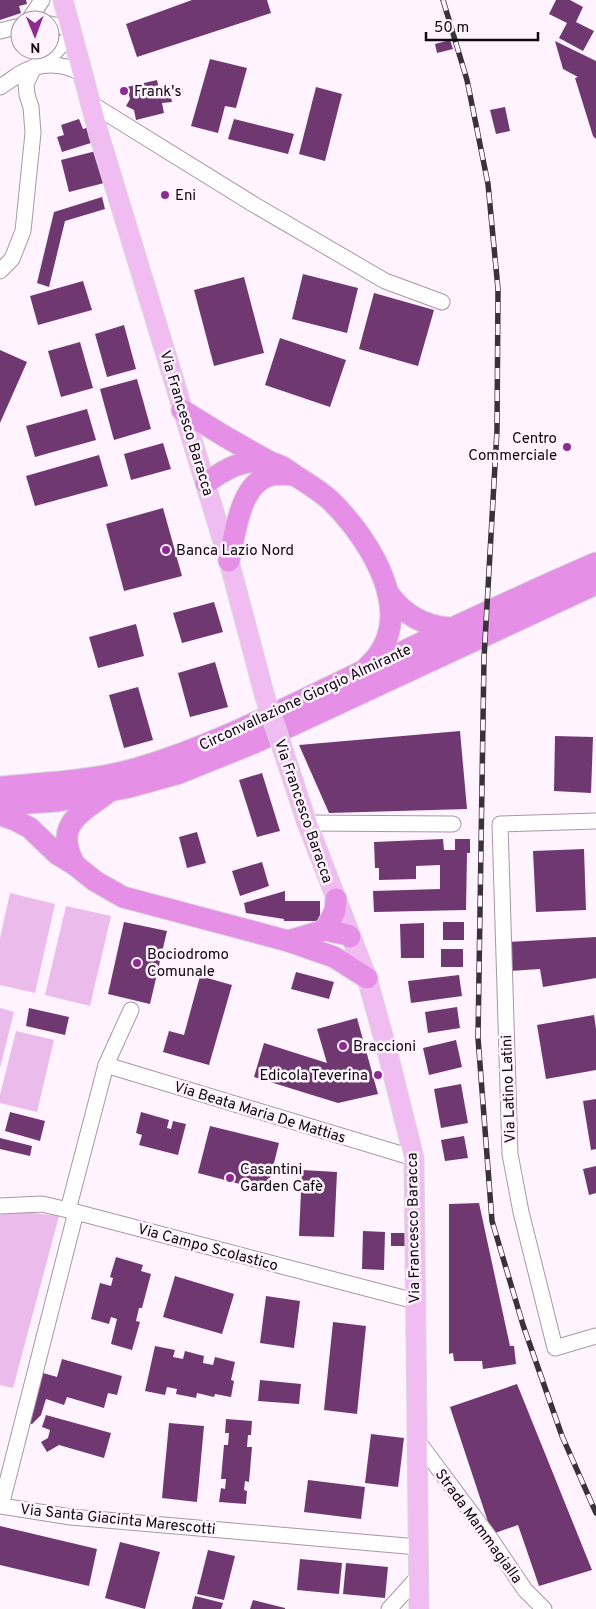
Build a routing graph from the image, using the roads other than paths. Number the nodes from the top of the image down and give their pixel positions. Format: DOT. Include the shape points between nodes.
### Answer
graph roads {
  1 [pos="63,0"];
  2 [pos="60,26"];
  3 [pos="71,31"];
  4 [pos="34,67"];
  5 [pos="82,74"];
  6 [pos="0,87"];
  7 [pos="90,103"];
  8 [pos="0,271"];
  9 [pos="442,302"];
  10 [pos="182,410"];
  11 [pos="265,471"];
  12 [pos="206,484"];
  13 [pos="229,561"];
  14 [pos="596,563"];
  15 [pos="596,584"];
  16 [pos="389,594"];
  17 [pos="450,628"];
  18 [pos="355,674"];
  19 [pos="0,786"];
  20 [pos="110,791"];
  21 [pos="0,805"];
  22 [pos="0,815"];
  23 [pos="596,821"];
  24 [pos="307,823"];
  25 [pos="452,824"];
  26 [pos="75,865"];
  27 [pos="336,899"];
  28 [pos="325,930"];
  29 [pos="288,941"];
  30 [pos="352,943"];
  31 [pos="334,957"];
  32 [pos="367,978"];
  33 [pos="131,1010"];
  34 [pos="106,1065"];
  35 [pos="414,1158"];
  36 [pos="0,1206"];
  37 [pos="72,1211"];
  38 [pos="415,1301"];
  39 [pos="596,1336"];
  40 [pos="417,1440"];
  41 [pos="418,1547"];
  42 [pos="419,1576"];
  43 [pos="389,1609"];
  44 [pos="419,1609"];
  45 [pos="544,1609"];
  1 -- 3 [label="main road, Via Francesco Baracca"];
  2 -- 3 [label="street"];
  3 -- 4 [label="street" via="56,51"];
  3 -- 5 [label="main road, Via Francesco Baracca"];
  4 -- 5 [label="street" via="54,65"];
  4 -- 6 [label="street"];
  4 -- 8 [label="street" via="26,84 33,133 23,231 12,259"];
  5 -- 7 [label="main road, Via Francesco Baracca"];
  7 -- 9 [label="street" via="385,281"];
  7 -- 10 [label="main road, Via Francesco Baracca"];
  10 -- 11 [label="highway" via="229,439"];
  10 -- 12 [label="main road, Via Francesco Baracca"];
  11 -- 12 [label="highway" via="250,461 223,471"];
  11 -- 13 [label="highway" via="243,504"];
  11 -- 16 [label="highway" via="286,469 330,500 361,536"];
  12 -- 13 [label="main road, Via Francesco Baracca"];
  13 -- 24 [label="main road, Via Francesco Baracca, bridge" via="265,697"];
  14 -- 17 [label="highway, Circonvallazione Giorgio Almirante"];
  15 -- 20 [label="highway, Circonvallazione Giorgio Almirante" via="254,742 177,774"];
  16 -- 17 [label="highway" via="412,617 431,626"];
  16 -- 18 [label="highway" via="392,622 386,642 374,661"];
  17 -- 18 [label="highway, Circonvallazione Giorgio Almirante"];
  18 -- 19 [label="highway, Circonvallazione Giorgio Almirante" via="193,750 137,769 80,780"];
  20 -- 21 [label="highway, Circonvallazione Giorgio Almirante" via="58,801"];
  20 -- 26 [label="highway" via="71,821 67,840"];
  22 -- 26 [label="highway" via="30,828 57,854"];
  23 -- 39 [label="street, Via Latino Latini" via="500,824 510,1154 520,1212 555,1348"];
  24 -- 25 [label="street"];
  24 -- 27 [label="main road, Via Francesco Baracca"];
  26 -- 29 [label="highway" via="95,882 123,897"];
  27 -- 28 [label="highway" via="335,911"];
  27 -- 30 [label="main road, Via Francesco Baracca"];
  28 -- 29 [label="highway"];
  28 -- 30 [label="highway" via="348,935"];
  29 -- 31 [label="highway"];
  30 -- 31 [label="highway"];
  30 -- 32 [label="main road, Via Francesco Baracca"];
  31 -- 32 [label="highway"];
  32 -- 35 [label="main road, Via Francesco Baracca"];
  33 -- 34 [label="street"];
  34 -- 35 [label="street, Via Beata Maria De Mattias"];
  34 -- 37 [label="street"];
  35 -- 38 [label="main road, Via Francesco Baracca"];
  36 -- 37 [label="street, Via Campo Scolastico" via="42,1204"];
  37 -- 38 [label="street, Via Campo Scolastico"];
  37 -- 41 [label="street, Via Santa Giacinta Marescotti" via="1,1506 71,1517"];
  38 -- 40 [label="main road, Via Francesco Baracca"];
  40 -- 41 [label="main road, Via Francesco Baracca"];
  40 -- 45 [label="street, Strada Mammagialla" via="490,1538 524,1590"];
  41 -- 42 [label="main road, Via Francesco Baracca"];
  42 -- 43 [label="street"];
  42 -- 44 [label="main road, Via Francesco Baracca"];
}
